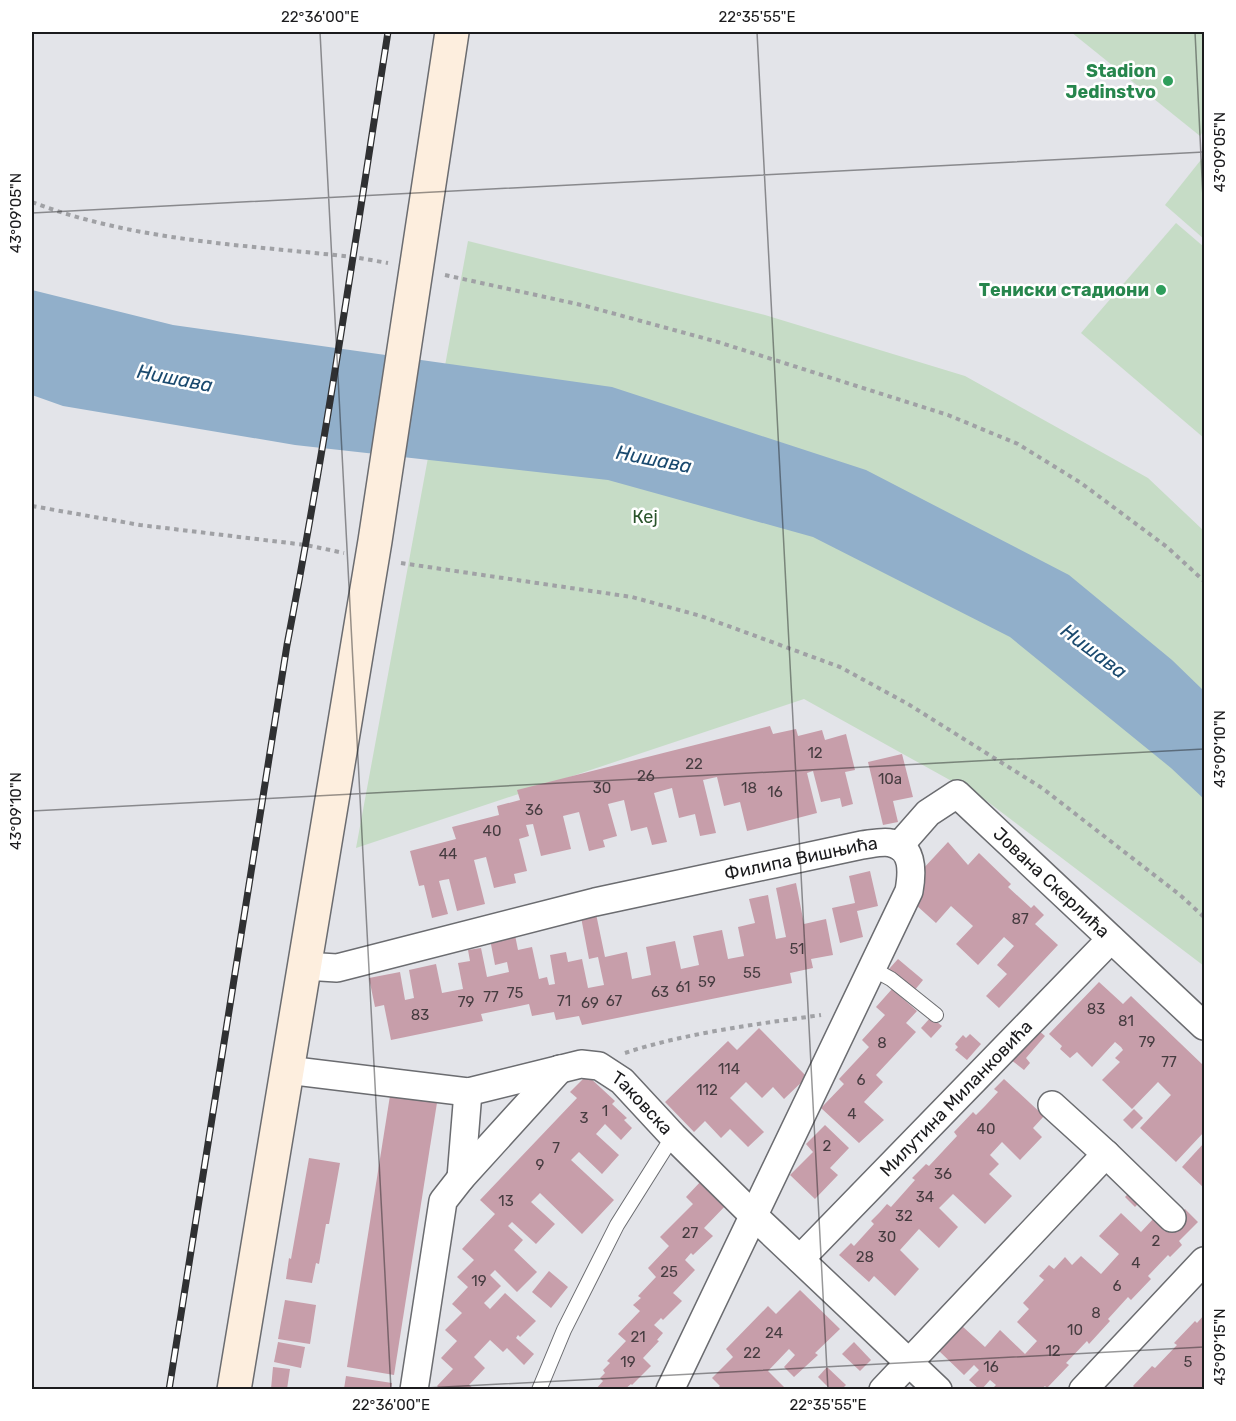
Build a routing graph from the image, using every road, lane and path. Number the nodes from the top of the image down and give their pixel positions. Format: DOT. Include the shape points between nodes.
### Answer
graph roads {
  1 [pos="452,32"];
  2 [pos="32,202"];
  3 [pos="416,268"];
  4 [pos="32,506"];
  5 [pos="373,550"];
  6 [pos="1204,581"];
  7 [pos="898,846"];
  8 [pos="1204,917"];
  9 [pos="1111,939"];
  10 [pos="304,966"];
  11 [pos="872,968"];
  12 [pos="851,1010"];
  13 [pos="936,1015"];
  14 [pos="1204,1026"];
  15 [pos="591,1065"];
  16 [pos="560,1069"];
  17 [pos="287,1070"];
  18 [pos="468,1092"];
  19 [pos="1052,1105"];
  20 [pos="673,1136"];
  21 [pos="1106,1154"];
  22 [pos="461,1178"];
  23 [pos="754,1216"];
  24 [pos="1172,1218"];
  25 [pos="800,1259"];
  26 [pos="1204,1261"];
  27 [pos="909,1363"];
  28 [pos="234,1389"];
  29 [pos="414,1389"];
  30 [pos="539,1389"];
  31 [pos="670,1389"];
  32 [pos="883,1389"];
  33 [pos="938,1389"];
  34 [pos="1083,1389"];
  1 -- 3 [label="street"];
  2 -- 3 [label="path" via="135,231 353,256"];
  3 -- 5 [label="street"];
  3 -- 6 [label="path" via="586,306 718,342 948,415 1018,444 1081,483 1167,547"];
  4 -- 5 [label="path" via="140,525"];
  5 -- 8 [label="path" via="632,597 701,616 840,667 908,704 1042,788"];
  5 -- 10 [label="street"];
  7 -- 9 [label="street, Јована Скерлића" via="928,813 957,794"];
  7 -- 10 [label="street, Филипа Вишњића" via="881,843 823,853 595,902 337,968"];
  7 -- 11 [label="street, Филипа Вишњића" via="912,868 909,891"];
  9 -- 14 [label="street, Јована Скерлића"];
  9 -- 25 [label="street, Милутина Миланковића"];
  10 -- 17 [label="street"];
  11 -- 12 [label="street, Филипа Вишњића"];
  11 -- 13 [label="lane"];
  12 -- 15 [label="path" via="655,1044"];
  12 -- 23 [label="street, Филипа Вишњића"];
  15 -- 16 [label="street, Таковска"];
  15 -- 20 [label="street, Таковска" via="622,1081"];
  16 -- 18 [label="street, Таковска"];
  16 -- 22 [label="street"];
  17 -- 18 [label="street, Таковска"];
  17 -- 28 [label="street"];
  18 -- 22 [label="street"];
  19 -- 21 [label="street"];
  20 -- 23 [label="street, Таковска"];
  20 -- 30 [label="lane" via="617,1225"];
  21 -- 24 [label="street"];
  21 -- 27 [label="street"];
  22 -- 29 [label="street" via="443,1201"];
  23 -- 25 [label="street, Таковска"];
  23 -- 31 [label="street"];
  25 -- 27 [label="street, Таковска"];
  26 -- 34 [label="street"];
  27 -- 32 [label="street"];
  27 -- 33 [label="street, Таковска"];
}
